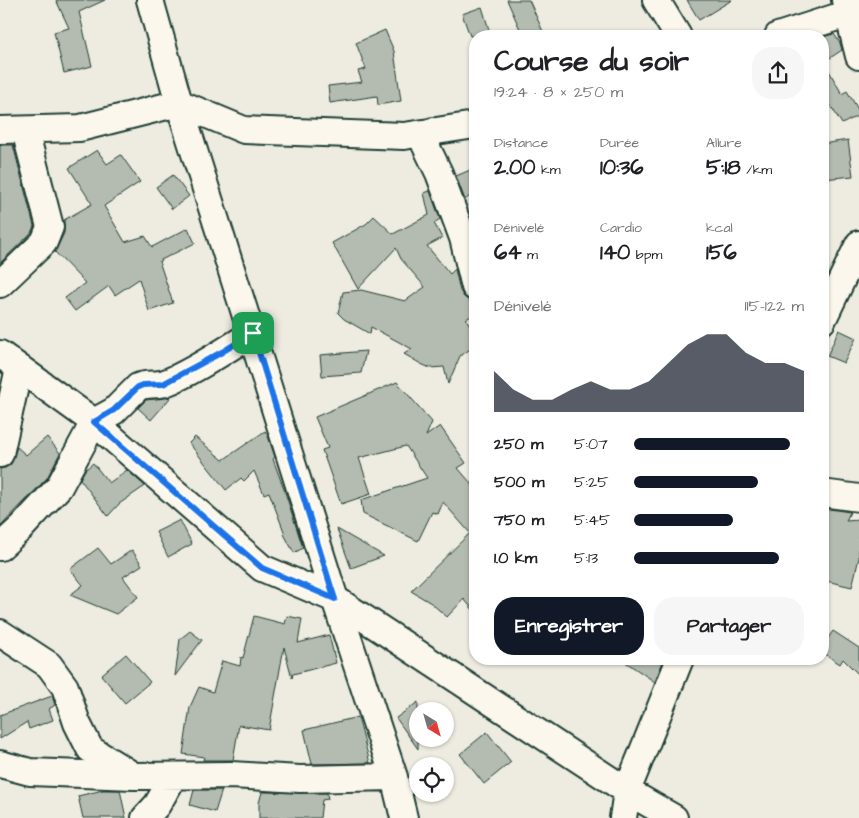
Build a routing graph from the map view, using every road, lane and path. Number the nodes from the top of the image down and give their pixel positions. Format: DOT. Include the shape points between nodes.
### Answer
graph roads {
  1 [pos="150,0"];
  2 [pos="656,0"];
  3 [pos="851,8"];
  4 [pos="674,30"];
  5 [pos="794,30"];
  6 [pos="859,56"];
  7 [pos="179,103"];
  8 [pos="469,126"];
  9 [pos="0,130"];
  10 [pos="26,130"];
  11 [pos="433,131"];
  12 [pos="859,244"];
  13 [pos="469,262"];
  14 [pos="0,284"];
  15 [pos="829,306"];
  16 [pos="253,333"];
  17 [pos="10,361"];
  18 [pos="94,422"];
  19 [pos="0,454"];
  20 [pos="829,495"];
  21 [pos="859,498"];
  22 [pos="0,547"];
  23 [pos="335,599"];
  24 [pos="0,633"];
  25 [pos="678,665"];
  26 [pos="0,764"];
  27 [pos="134,776"];
  28 [pos="174,776"];
  29 [pos="394,777"];
  30 [pos="627,791"];
  31 [pos="144,818"];
  32 [pos="404,818"];
  33 [pos="623,818"];
  34 [pos="674,818"];
  1 -- 7 [label="street"];
  2 -- 4 [label="street"];
  3 -- 5 [label="street"];
  3 -- 6 [label="street"];
  7 -- 10 [label="street" via="80,128"];
  7 -- 11 [label="street" via="244,130 404,136"];
  7 -- 16 [label="street"];
  8 -- 11 [label="street"];
  9 -- 10 [label="street"];
  10 -- 14 [label="street" via="50,227 44,242"];
  11 -- 13 [label="street" via="424,144 439,173"];
  12 -- 15 [label="street"];
  16 -- 18 [label="street" via="163,384 138,387 114,410"];
  16 -- 23 [label="street"];
  17 -- 18 [label="street"];
  17 -- 19 [label="street"];
  18 -- 22 [label="street" via="59,487"];
  18 -- 23 [label="street" via="262,568"];
  20 -- 21 [label="street"];
  23 -- 29 [label="street"];
  23 -- 30 [label="street"];
  24 -- 27 [label="street" via="49,666 65,687 90,749"];
  25 -- 30 [label="street"];
  26 -- 27 [label="street" via="30,772"];
  27 -- 28 [label="street"];
  28 -- 29 [label="street"];
  28 -- 31 [label="street" via="157,805"];
  29 -- 32 [label="street"];
  30 -- 33 [label="street"];
  30 -- 34 [label="street"];
}
